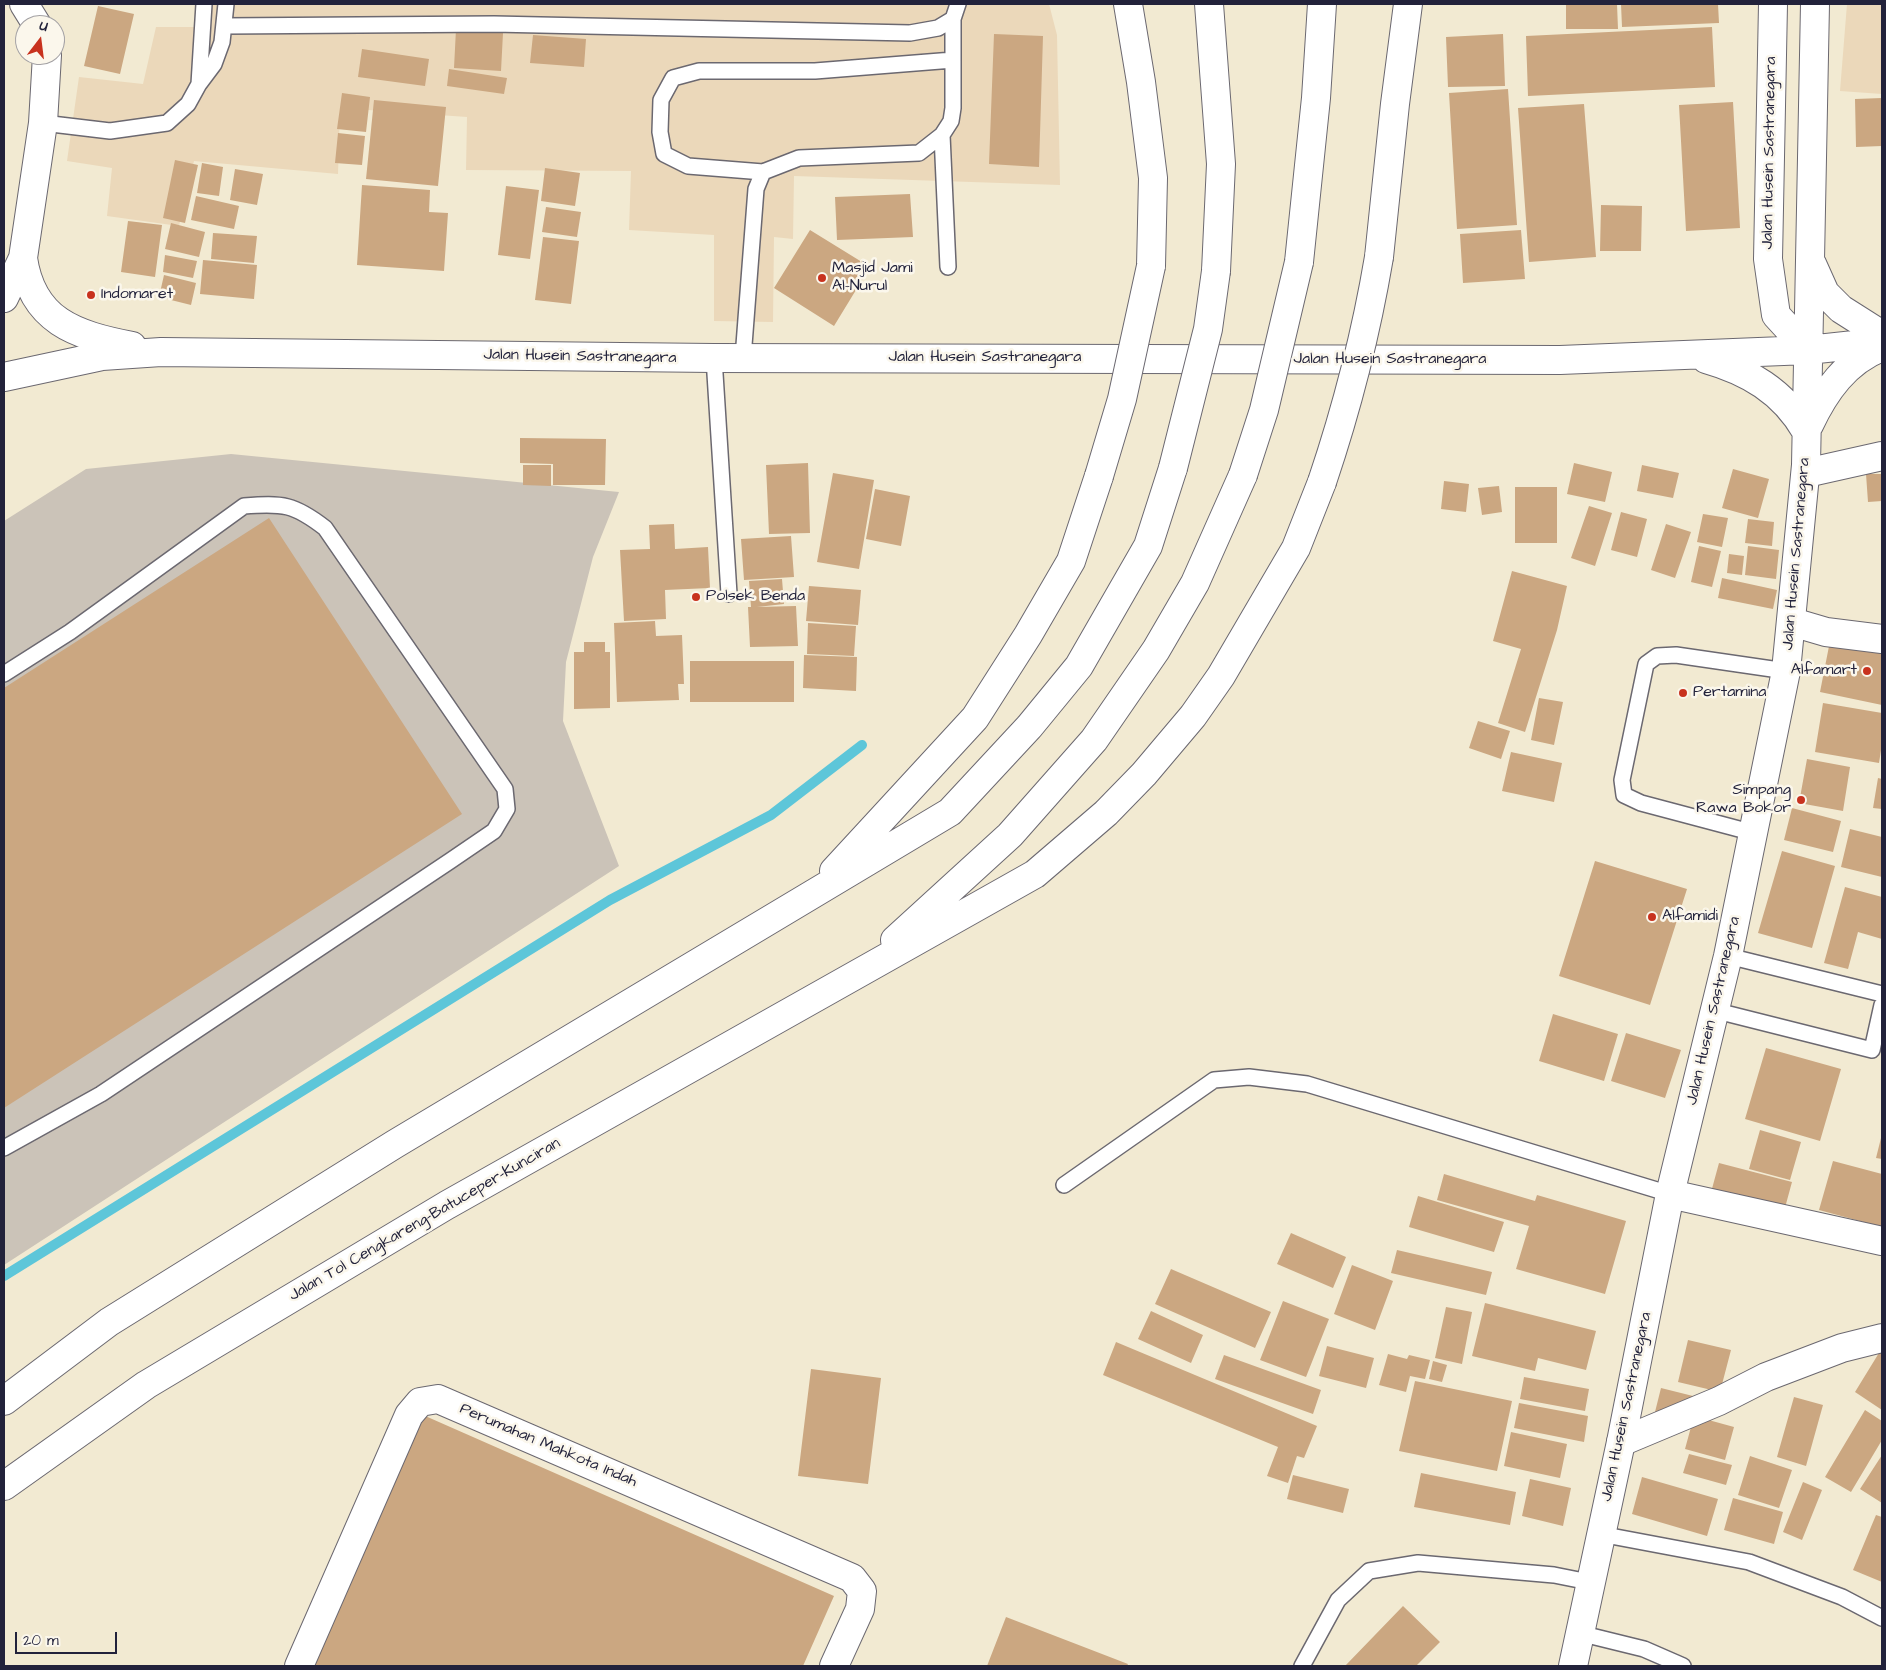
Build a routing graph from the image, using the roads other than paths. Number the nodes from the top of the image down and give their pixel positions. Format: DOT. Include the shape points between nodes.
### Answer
graph roads {
  1 [pos="24,4"];
  2 [pos="204,4"];
  3 [pos="226,4"];
  4 [pos="958,4"];
  5 [pos="1128,4"];
  6 [pos="1322,4"];
  7 [pos="1408,4"];
  8 [pos="1815,6"];
  9 [pos="1773,12"];
  10 [pos="1210,13"];
  11 [pos="31,15"];
  12 [pos="953,19"];
  13 [pos="224,26"];
  14 [pos="953,60"];
  15 [pos="46,65"];
  16 [pos="199,84"];
  17 [pos="43,123"];
  18 [pos="942,135"];
  19 [pos="764,172"];
  20 [pos="23,258"];
  21 [pos="1812,262"];
  22 [pos="948,267"];
  23 [pos="4,298"];
  24 [pos="1882,335"];
  25 [pos="1882,342"];
  26 [pos="1882,347"];
  27 [pos="1808,350"];
  28 [pos="161,352"];
  29 [pos="1690,354"];
  30 [pos="714,358"];
  31 [pos="743,358"];
  32 [pos="4,377"];
  33 [pos="1806,433"];
  34 [pos="1882,456"];
  35 [pos="1806,469"];
  36 [pos="729,594"];
  37 [pos="1792,622"];
  38 [pos="1882,639"];
  39 [pos="1786,671"];
  40 [pos="4,674"];
  41 [pos="1754,833"];
  42 [pos="817,891"];
  43 [pos="1728,956"];
  44 [pos="858,973"];
  45 [pos="1882,994"];
  46 [pos="1882,1005"];
  47 [pos="1716,1011"];
  48 [pos="4,1148"];
  49 [pos="1064,1185"];
  50 [pos="1670,1194"];
  51 [pos="1882,1241"];
  52 [pos="1882,1338"];
  53 [pos="4,1401"];
  54 [pos="1621,1442"];
  55 [pos="4,1486"];
  56 [pos="1600,1534"];
  57 [pos="1589,1582"];
  58 [pos="1882,1618"];
  59 [pos="1579,1633"];
  60 [pos="299,1666"];
  61 [pos="834,1666"];
  62 [pos="1302,1666"];
  63 [pos="1573,1666"];
  64 [pos="1683,1666"];
  1 -- 11 [label="main road"];
  2 -- 16 [label="lane"];
  3 -- 13 [label="lane"];
  4 -- 12 [label="lane"];
  5 -- 42 [label="main road, bridge" via="1153,178 1152,266 1122,399 1071,561 975,718"];
  6 -- 44 [label="main road, bridge" via="1299,262 1264,410 1243,475 1195,583 1156,650 1094,740 1010,835"];
  7 -- 44 [label="main road, bridge" via="1379,257 1359,360 1322,482 1296,548 1260,612 1204,700 1144,774 1106,813 1035,874"];
  8 -- 21 [label="main road, Jalan Husein Sastranegara"];
  9 -- 27 [label="main road, Jalan Husein Sastranegara" via="1768,259 1776,315"];
  10 -- 42 [label="main road, bridge" via="1221,164 1216,271 1208,329 1173,468 1148,546 1079,666 950,812"];
  12 -- 13 [label="lane" via="938,28 910,33 494,24"];
  12 -- 14 [label="lane"];
  13 -- 16 [label="lane" via="214,64"];
  14 -- 18 [label="lane" via="954,108 951,121"];
  14 -- 19 [label="lane" via="815,71 699,71 673,78 661,100 660,132 664,154 688,166"];
  15 -- 17 [label="main road, Jalan Husein Sastranegara"];
  16 -- 17 [label="lane" via="188,104 167,123 110,131"];
  17 -- 20 [label="main road, Jalan Husein Sastranegara"];
  18 -- 19 [label="lane" via="919,153 799,158"];
  18 -- 22 [label="lane"];
  19 -- 31 [label="lane" via="756,188"];
  20 -- 23 [label="main road, Jalan Husein Sastranegara"];
  20 -- 28 [label="main road, Jalan Husein Sastranegara" via="33,295 45,311 92,337"];
  21 -- 24 [label="main road" via="1825,293 1841,309"];
  21 -- 27 [label="main road, Jalan Husein Sastranegara"];
  25 -- 27 [label="main road"];
  26 -- 33 [label="main road" via="1858,360 1837,378 1821,401"];
  27 -- 29 [label="main road, Jalan Husein Sastranegara"];
  27 -- 33 [label="main road, Jalan Husein Sastranegara"];
  28 -- 30 [label="main road, Jalan Husein Sastranegara"];
  28 -- 32 [label="main road, Jalan Husein Sastranegara" via="102,356"];
  29 -- 31 [label="main road, Jalan Husein Sastranegara" via="1560,360"];
  29 -- 33 [label="main road" via="1732,367 1772,389 1786,402"];
  30 -- 31 [label="main road, Jalan Husein Sastranegara"];
  30 -- 36 [label="lane"];
  33 -- 35 [label="main road, Jalan Husein Sastranegara"];
  34 -- 35 [label="main road"];
  35 -- 37 [label="main road, Jalan Husein Sastranegara"];
  37 -- 38 [label="main road" via="1826,632"];
  37 -- 39 [label="main road, Jalan Husein Sastranegara"];
  39 -- 41 [label="main road, Jalan Husein Sastranegara"];
  39 -- 41 [label="lane" via="1676,655 1657,656 1646,664 1622,780 1624,795 1641,803"];
  40 -- 48 [label="lane" via="70,632 244,506 277,503 304,512 325,528 505,789 508,809 494,831 442,867 101,1094"];
  41 -- 43 [label="main road, Jalan Husein Sastranegara"];
  42 -- 53 [label="main road" via="395,1144 109,1322"];
  43 -- 45 [label="lane"];
  43 -- 47 [label="main road, Jalan Husein Sastranegara"];
  44 -- 55 [label="main road, Jalan Tol Cengkareng–Batuceper–Kunciran" via="447,1205 146,1385"];
  46 -- 47 [label="lane" via="1872,1050"];
  47 -- 50 [label="main road, Jalan Husein Sastranegara"];
  49 -- 50 [label="lane" via="1214,1080 1249,1078 1307,1084"];
  50 -- 51 [label="main road"];
  50 -- 54 [label="main road, Jalan Husein Sastranegara"];
  52 -- 54 [label="main road" via="1842,1348 1766,1378"];
  54 -- 56 [label="main road, Jalan Husein Sastranegara"];
  56 -- 57 [label="main road, Jalan Husein Sastranegara"];
  56 -- 58 [label="lane" via="1749,1562 1842,1597"];
  57 -- 59 [label="main road, Jalan Husein Sastranegara"];
  57 -- 62 [label="lane" via="1554,1575 1418,1563 1369,1571 1338,1600"];
  59 -- 63 [label="main road, Jalan Husein Sastranegara"];
  59 -- 64 [label="lane" via="1644,1649"];
  60 -- 61 [label="main road, Perumahan Mahkota Indah" via="409,1415 420,1402 438,1399 852,1578 862,1591 860,1609"];
}
